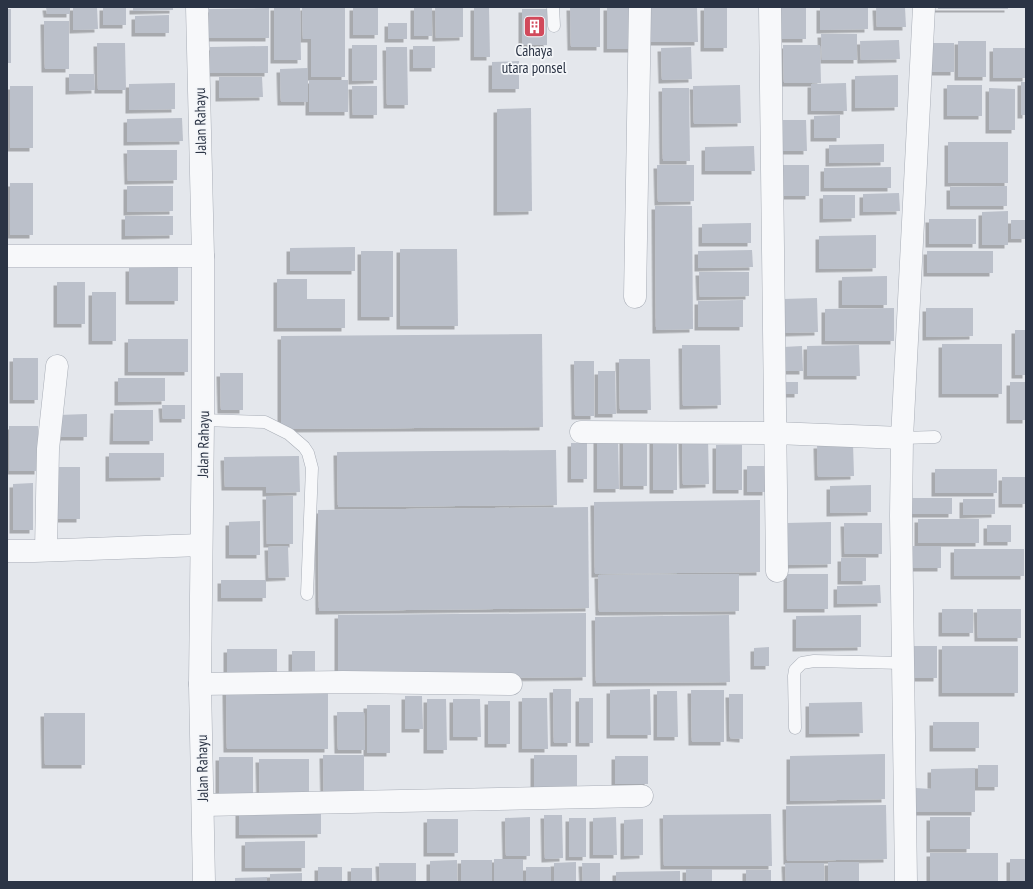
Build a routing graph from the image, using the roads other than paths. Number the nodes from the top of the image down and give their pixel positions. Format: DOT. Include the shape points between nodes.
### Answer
graph roads {
  1 [pos="197,7"];
  2 [pos="553,7"];
  3 [pos="640,7"];
  4 [pos="770,7"];
  5 [pos="924,7"];
  6 [pos="554,26"];
  7 [pos="7,256"];
  8 [pos="203,256"];
  9 [pos="635,297"];
  10 [pos="57,366"];
  11 [pos="203,420"];
  12 [pos="581,432"];
  13 [pos="775,432"];
  14 [pos="935,437"];
  15 [pos="902,438"];
  16 [pos="201,544"];
  17 [pos="46,550"];
  18 [pos="7,551"];
  19 [pos="777,571"];
  20 [pos="307,594"];
  21 [pos="904,662"];
  22 [pos="200,684"];
  23 [pos="510,684"];
  24 [pos="795,728"];
  25 [pos="642,796"];
  26 [pos="203,805"];
  27 [pos="204,882"];
  28 [pos="906,882"];
  1 -- 8 [label="street, Jalan Rahayu"];
  2 -- 6 [label="lane"];
  3 -- 9 [label="street"];
  4 -- 13 [label="street"];
  5 -- 15 [label="street"];
  7 -- 8 [label="street"];
  8 -- 11 [label="street, Jalan Rahayu"];
  10 -- 17 [label="street" via="48,449"];
  11 -- 16 [label="street, Jalan Rahayu"];
  11 -- 20 [label="lane" via="265,422 289,434 308,453 312,468"];
  12 -- 13 [label="street"];
  13 -- 15 [label="street"];
  13 -- 19 [label="street"];
  14 -- 15 [label="lane"];
  15 -- 21 [label="street"];
  16 -- 17 [label="street"];
  16 -- 22 [label="street, Jalan Rahayu"];
  17 -- 18 [label="street"];
  21 -- 24 [label="lane" via="802,663 795,670"];
  21 -- 28 [label="street"];
  22 -- 23 [label="street"];
  22 -- 26 [label="street, Jalan Rahayu"];
  25 -- 26 [label="street"];
  26 -- 27 [label="street, Jalan Rahayu"];
}
